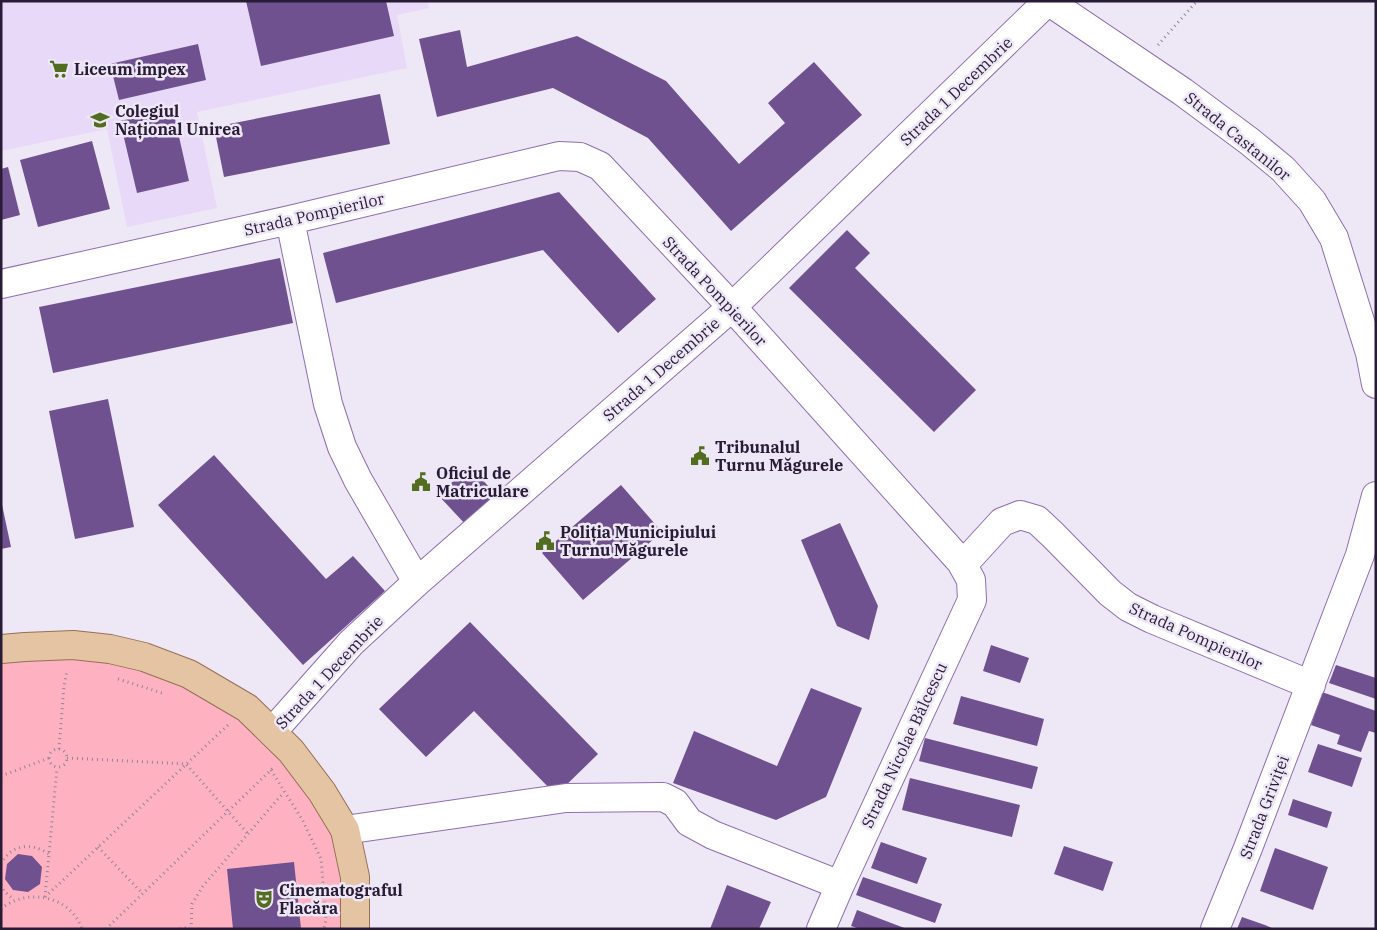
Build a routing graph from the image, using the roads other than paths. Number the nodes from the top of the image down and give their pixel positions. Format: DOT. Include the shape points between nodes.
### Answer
graph roads {
  1 [pos="1048,1"];
  2 [pos="290,220"];
  3 [pos="1,284"];
  4 [pos="732,307"];
  5 [pos="1376,384"];
  6 [pos="1376,496"];
  7 [pos="961,562"];
  8 [pos="417,582"];
  9 [pos="1,649"];
  10 [pos="1311,685"];
  11 [pos="272,732"];
  12 [pos="344,830"];
  13 [pos="840,885"];
  14 [pos="355,929"];
  15 [pos="821,929"];
  16 [pos="1215,929"];
  1 -- 4 [label="street, Strada 1 Decembrie"];
  1 -- 5 [label="street, Strada Castanilor" via="1183,92 1248,141 1283,169 1312,201 1334,238 1370,353"];
  2 -- 3 [label="street, Strada Pompierilor"];
  2 -- 4 [label="street, Strada Pompierilor" via="559,156 580,157 600,166"];
  2 -- 8 [label="street" via="328,404 339,438 358,480"];
  4 -- 7 [label="street, Strada Pompierilor"];
  4 -- 8 [label="street, Strada 1 Decembrie"];
  6 -- 10 [label="street" via="1360,556"];
  7 -- 10 [label="street, Strada Pompierilor" via="970,557 1002,522 1020,515 1037,520 1128,608"];
  7 -- 13 [label="street, Strada Nicolae Bălcescu" via="971,580 972,600"];
  8 -- 11 [label="street, Strada 1 Decembrie" via="351,643"];
  9 -- 11 [label="main road" via="25,647 72,662 110,649 144,657 189,674 247,708"];
  10 -- 16 [label="street, Strada Griviței"];
  11 -- 12 [label="main road" via="322,792"];
  12 -- 13 [label="street" via="566,798 663,797 675,803 688,822 713,835"];
  12 -- 14 [label="main road" via="355,877"];
  13 -- 15 [label="street, Strada Nicolae Bălcescu"];
}
